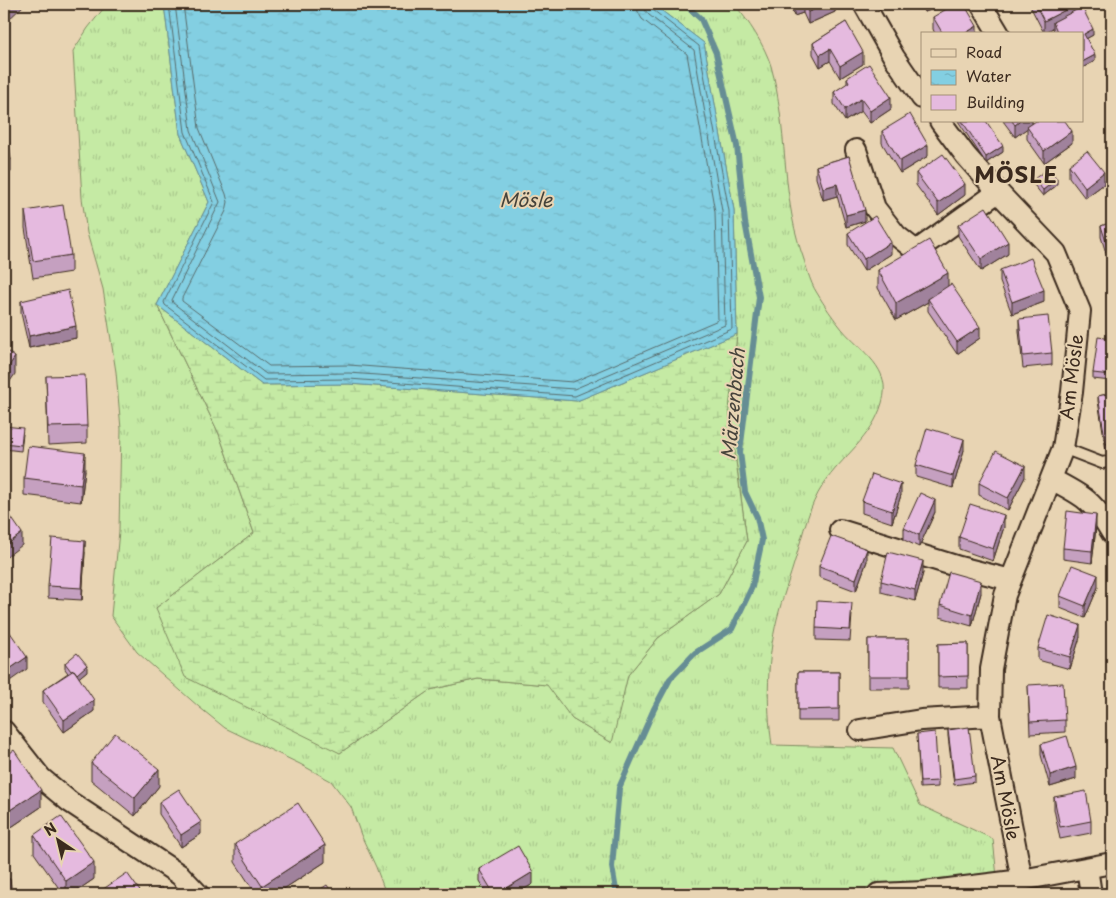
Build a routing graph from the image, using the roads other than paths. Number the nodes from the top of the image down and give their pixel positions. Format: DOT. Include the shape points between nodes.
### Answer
graph roads {
  1 [pos="864,4"];
  2 [pos="981,4"];
  3 [pos="998,32"];
  4 [pos="921,97"];
  5 [pos="941,122"];
  6 [pos="856,150"];
  7 [pos="998,192"];
  8 [pos="1063,448"];
  9 [pos="1112,461"];
  10 [pos="1050,479"];
  11 [pos="840,530"];
  12 [pos="1112,533"];
  13 [pos="1011,580"];
  14 [pos="990,716"];
  15 [pos="860,730"];
  16 [pos="4,731"];
  17 [pos="1112,863"];
  18 [pos="1087,868"];
  19 [pos="1022,880"];
  20 [pos="198,894"];
  21 [pos="878,894"];
  22 [pos="1092,894"];
  1 -- 4 [label="street" via="894,58"];
  2 -- 3 [label="street"];
  5 -- 7 [label="street, Am Mösle"];
  6 -- 7 [label="street" via="875,208 896,235 916,251"];
  7 -- 8 [label="street, Am Mösle" via="1056,253 1080,311"];
  8 -- 9 [label="lane" via="1102,463"];
  8 -- 10 [label="street, Am Mösle"];
  10 -- 12 [label="street" via="1084,496 1102,515"];
  10 -- 13 [label="street, Am Mösle"];
  11 -- 13 [label="street"];
  13 -- 14 [label="street, Am Mösle" via="991,669"];
  14 -- 15 [label="street" via="921,720"];
  14 -- 19 [label="street, Am Mösle"];
  16 -- 20 [label="street" via="41,778 70,802 180,875"];
  17 -- 18 [label="street"];
  18 -- 19 [label="street"];
  18 -- 22 [label="street"];
  19 -- 21 [label="street"];
}
